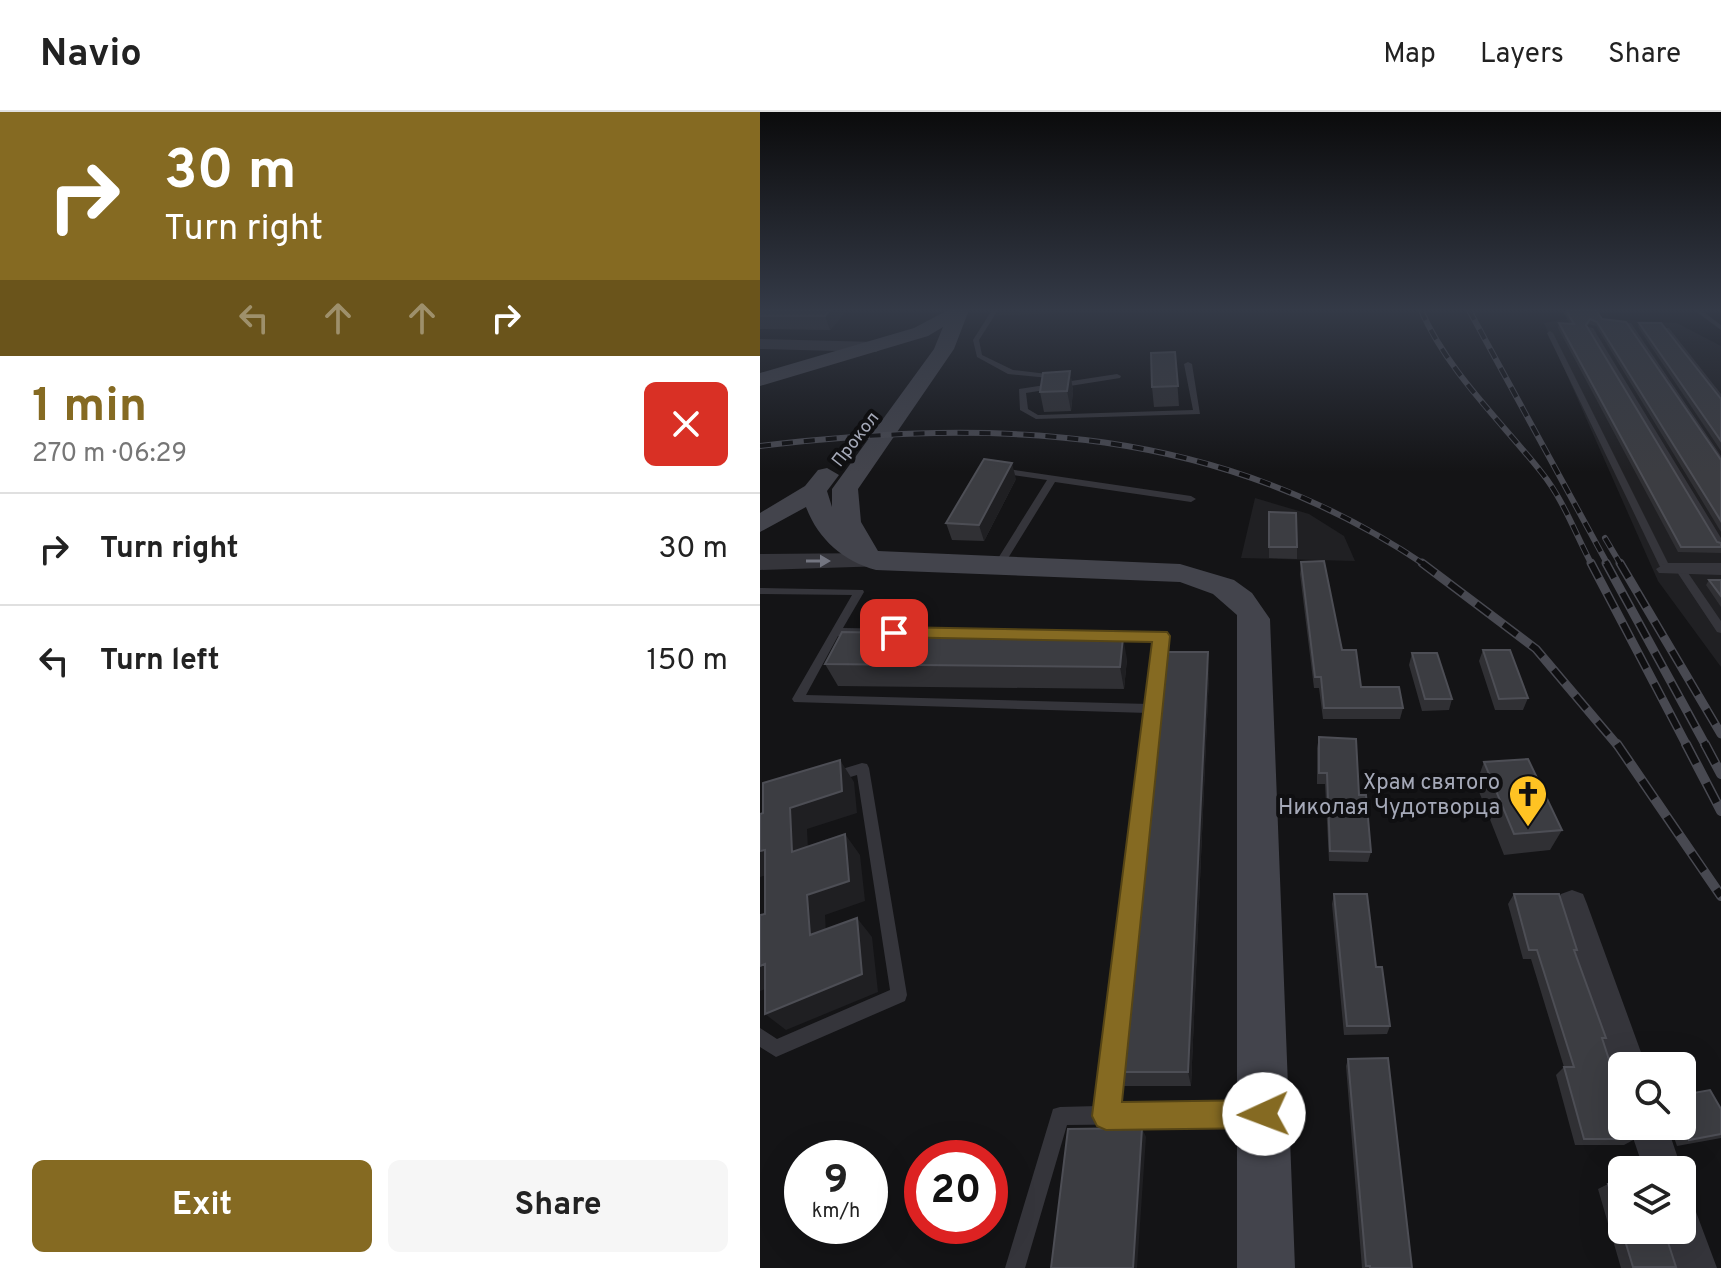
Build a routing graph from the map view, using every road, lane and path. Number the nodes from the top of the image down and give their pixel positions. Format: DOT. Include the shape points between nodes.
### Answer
graph roads {
  1 [pos="817,364"];
  2 [pos="915,364"];
  3 [pos="933,364"];
  4 [pos="995,364"];
  5 [pos="1188,364"];
  6 [pos="1566,364"];
  7 [pos="1612,364"];
  8 [pos="1656,364"];
  9 [pos="1694,364"];
  10 [pos="760,380"];
  11 [pos="1721,399"];
  12 [pos="1721,462"];
  13 [pos="998,471"];
  14 [pos="1052,479"];
  15 [pos="814,491"];
  16 [pos="1191,499"];
  17 [pos="760,524"];
  18 [pos="1721,546"];
  19 [pos="876,561"];
  20 [pos="760,562"];
  21 [pos="997,568"];
  22 [pos="1673,569"];
  23 [pos="1721,569"];
  24 [pos="760,591"];
  25 [pos="1721,629"];
  26 [pos="835,632"];
  27 [pos="1155,709"];
  28 [pos="818,783"];
  29 [pos="1572,904"];
  30 [pos="760,1037"];
  31 [pos="1623,1052"];
  32 [pos="1264,1114"];
  33 [pos="1106,1116"];
  34 [pos="1688,1244"];
  35 [pos="1015,1268"];
  36 [pos="1266,1268"];
  37 [pos="1696,1268"];
  1 -- 10 [label="main road"];
  2 -- 15 [label="main road, Прокол"];
  3 -- 19 [label="main road" via="845,489 844,513 853,537"];
  4 -- 5 [label="lane" via="1011,372 1062,379 1117,376 1022,391 1024,410 1036,417 1197,412"];
  6 -- 22 [label="lane"];
  7 -- 18 [label="lane"];
  8 -- 12 [label="lane"];
  9 -- 11 [label="lane"];
  13 -- 14 [label="lane"];
  14 -- 16 [label="lane"];
  14 -- 21 [label="lane"];
  15 -- 17 [label="main road"];
  15 -- 19 [label="main road" via="822,520 836,540"];
  20 -- 19 [label="street, one-way"];
  19 -- 21 [label="main road"];
  21 -- 32 [label="main road" via="1192,575 1224,586 1255,619"];
  22 -- 23 [label="street"];
  22 -- 25 [label="lane"];
  24 -- 26 [label="lane" via="859,592"];
  26 -- 27 [label="lane" via="1161,636"];
  26 -- 27 [label="lane" via="798,699"];
  27 -- 33 [label="lane"];
  28 -- 30 [label="lane" via="862,768 899,995 776,1048"];
  29 -- 31 [label="street"];
  32 -- 33 [label="lane"];
  32 -- 36 [label="main road"];
  33 -- 35 [label="lane" via="1060,1116"];
  34 -- 37 [label="street"];
}
